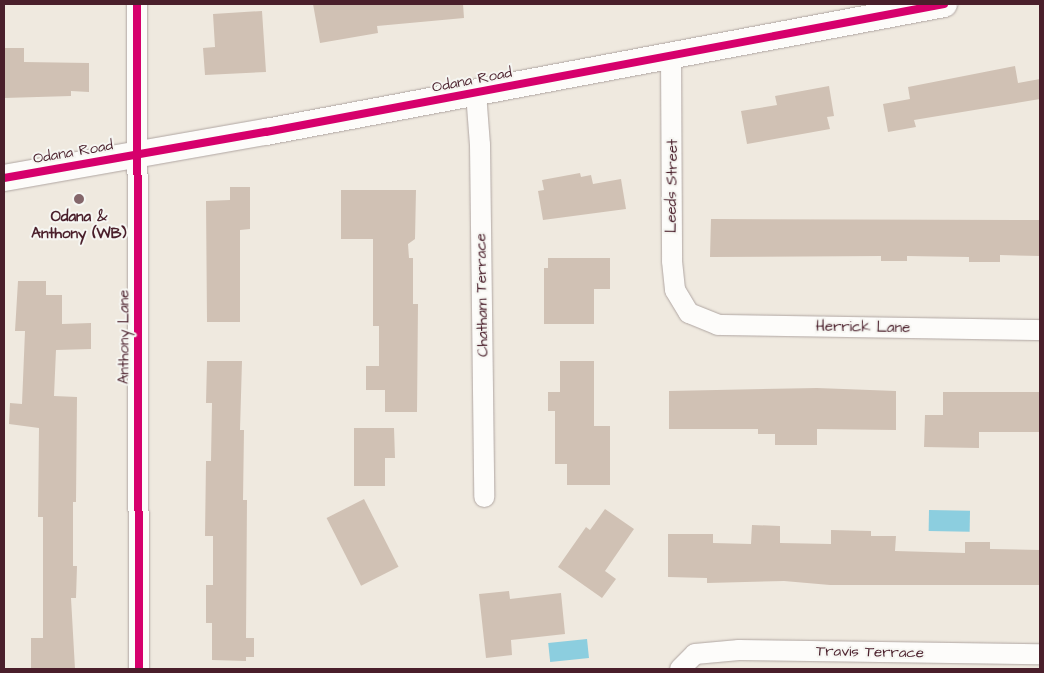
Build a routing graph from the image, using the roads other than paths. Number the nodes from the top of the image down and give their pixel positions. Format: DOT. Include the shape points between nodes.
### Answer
graph roads {
  1 [pos="137,4"];
  2 [pos="944,4"];
  3 [pos="671,55"];
  4 [pos="476,93"];
  5 [pos="137,154"];
  6 [pos="4,178"];
  7 [pos="689,313"];
  8 [pos="1040,330"];
  9 [pos="484,497"];
  10 [pos="1040,654"];
  11 [pos="139,669"];
  12 [pos="680,669"];
  1 -- 5 [label="street, Anthony Lane"];
  2 -- 3 [label="street, Odana Road"];
  3 -- 4 [label="street, Odana Road"];
  3 -- 7 [label="street, Leeds Street" via="672,261 675,290"];
  4 -- 5 [label="street, Odana Road"];
  4 -- 9 [label="street, Chatham Terrace" via="480,164"];
  5 -- 6 [label="street, Odana Road"];
  5 -- 11 [label="street, Anthony Lane"];
  7 -- 8 [label="street, Herrick Lane" via="718,325"];
  10 -- 12 [label="street, Travis Terrace" via="739,650 695,654"];
}
